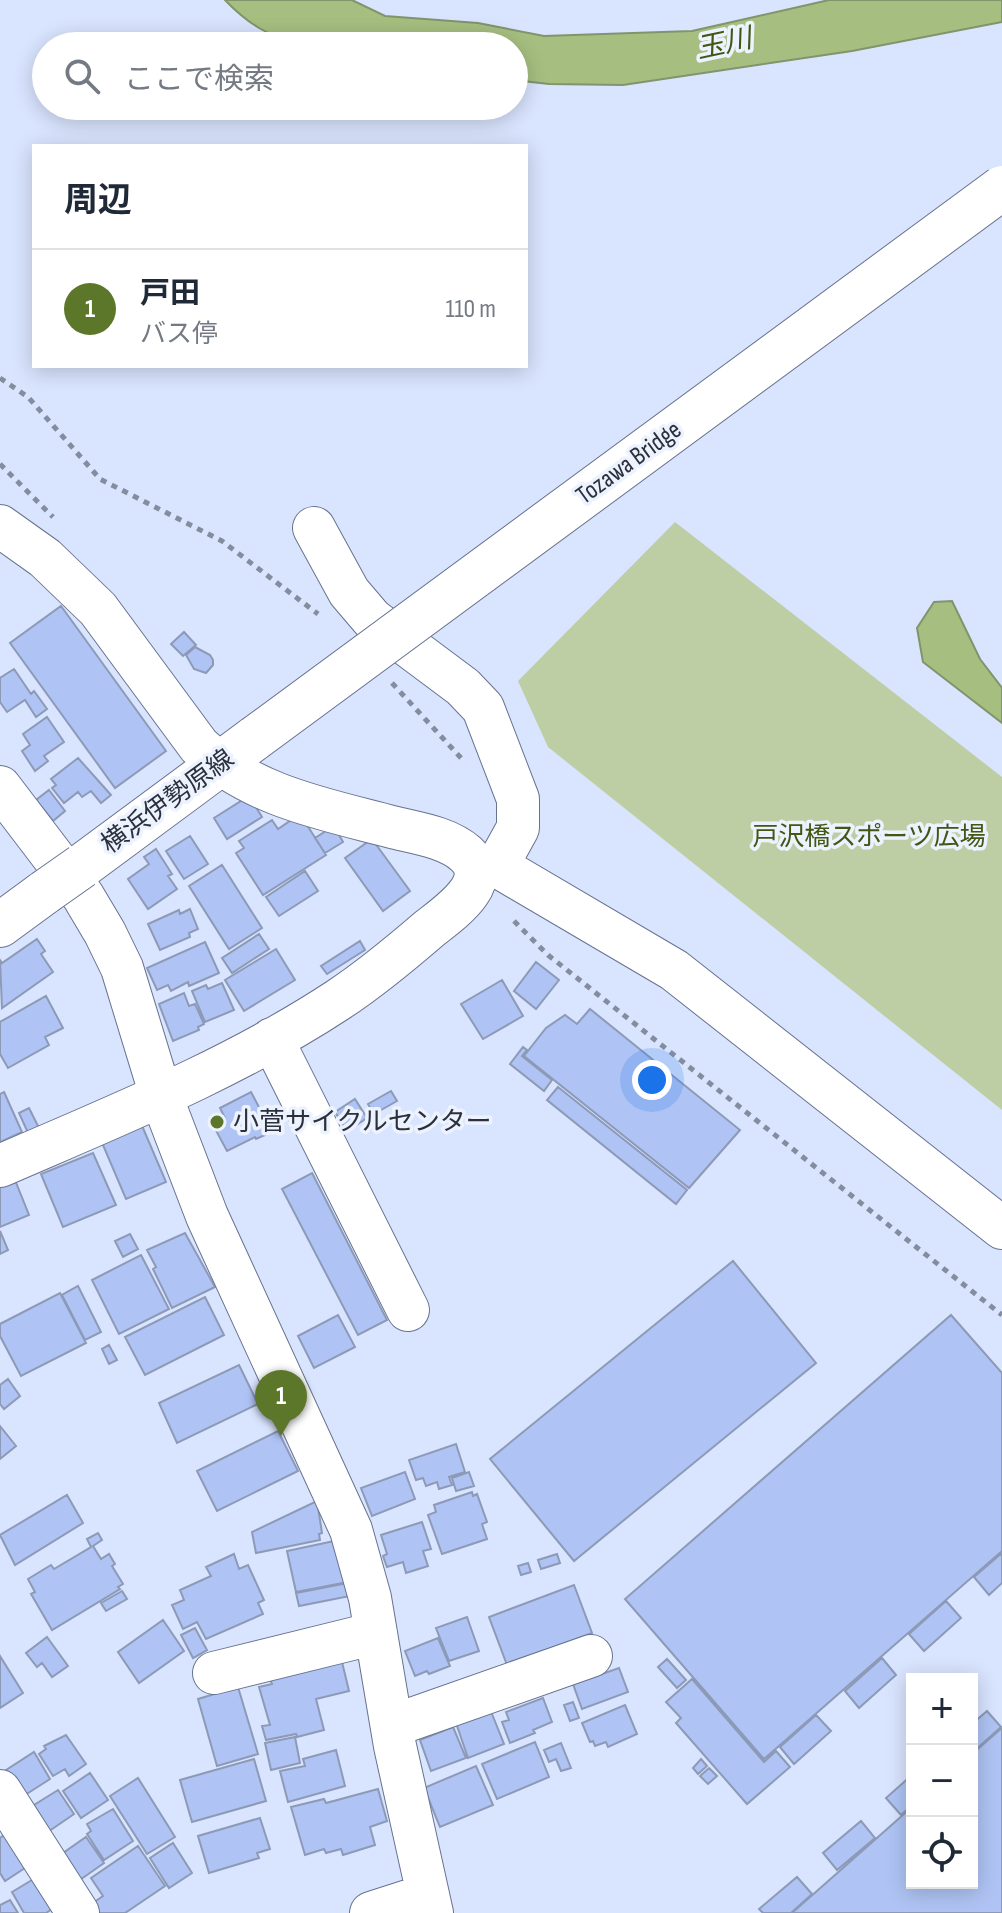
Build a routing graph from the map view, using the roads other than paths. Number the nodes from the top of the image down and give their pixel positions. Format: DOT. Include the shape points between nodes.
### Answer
graph roads {
  1 [pos="1002,188"];
  2 [pos="0,526"];
  3 [pos="314,528"];
  4 [pos="255,738"];
  5 [pos="219,765"];
  6 [pos="0,787"];
  7 [pos="482,873"];
  8 [pos="0,925"];
  9 [pos="272,1039"];
  10 [pos="161,1096"];
  11 [pos="0,1166"];
  12 [pos="1002,1228"];
  13 [pos="408,1310"];
  14 [pos="376,1633"];
  15 [pos="591,1656"];
  16 [pos="214,1673"];
  17 [pos="392,1726"];
  18 [pos="0,1791"];
  19 [pos="429,1904"];
  20 [pos="78,1913"];
  21 [pos="371,1913"];
  1 -- 4 [label="main road, Tozawa Bridge, bridge"];
  2 -- 5 [label="street" via="45,558 98,609 199,746"];
  3 -- 7 [label="street" via="349,592 372,619 483,708 518,799 518,828"];
  4 -- 5 [label="main road, 横浜伊勢原線"];
  5 -- 7 [label="street" via="284,798 458,848"];
  5 -- 8 [label="main road, 横浜伊勢原線, bridge"];
  6 -- 10 [label="street" via="105,933 122,968"];
  7 -- 9 [label="street" via="463,901 391,961 339,1000"];
  7 -- 12 [label="street" via="674,970"];
  9 -- 10 [label="street"];
  9 -- 13 [label="street"];
  10 -- 11 [label="street"];
  10 -- 14 [label="street" via="207,1216 351,1530"];
  14 -- 16 [label="street"];
  14 -- 17 [label="street"];
  15 -- 17 [label="street" via="551,1679"];
  17 -- 19 [label="street"];
  18 -- 20 [label="street"];
  19 -- 21 [label="street"];
}
